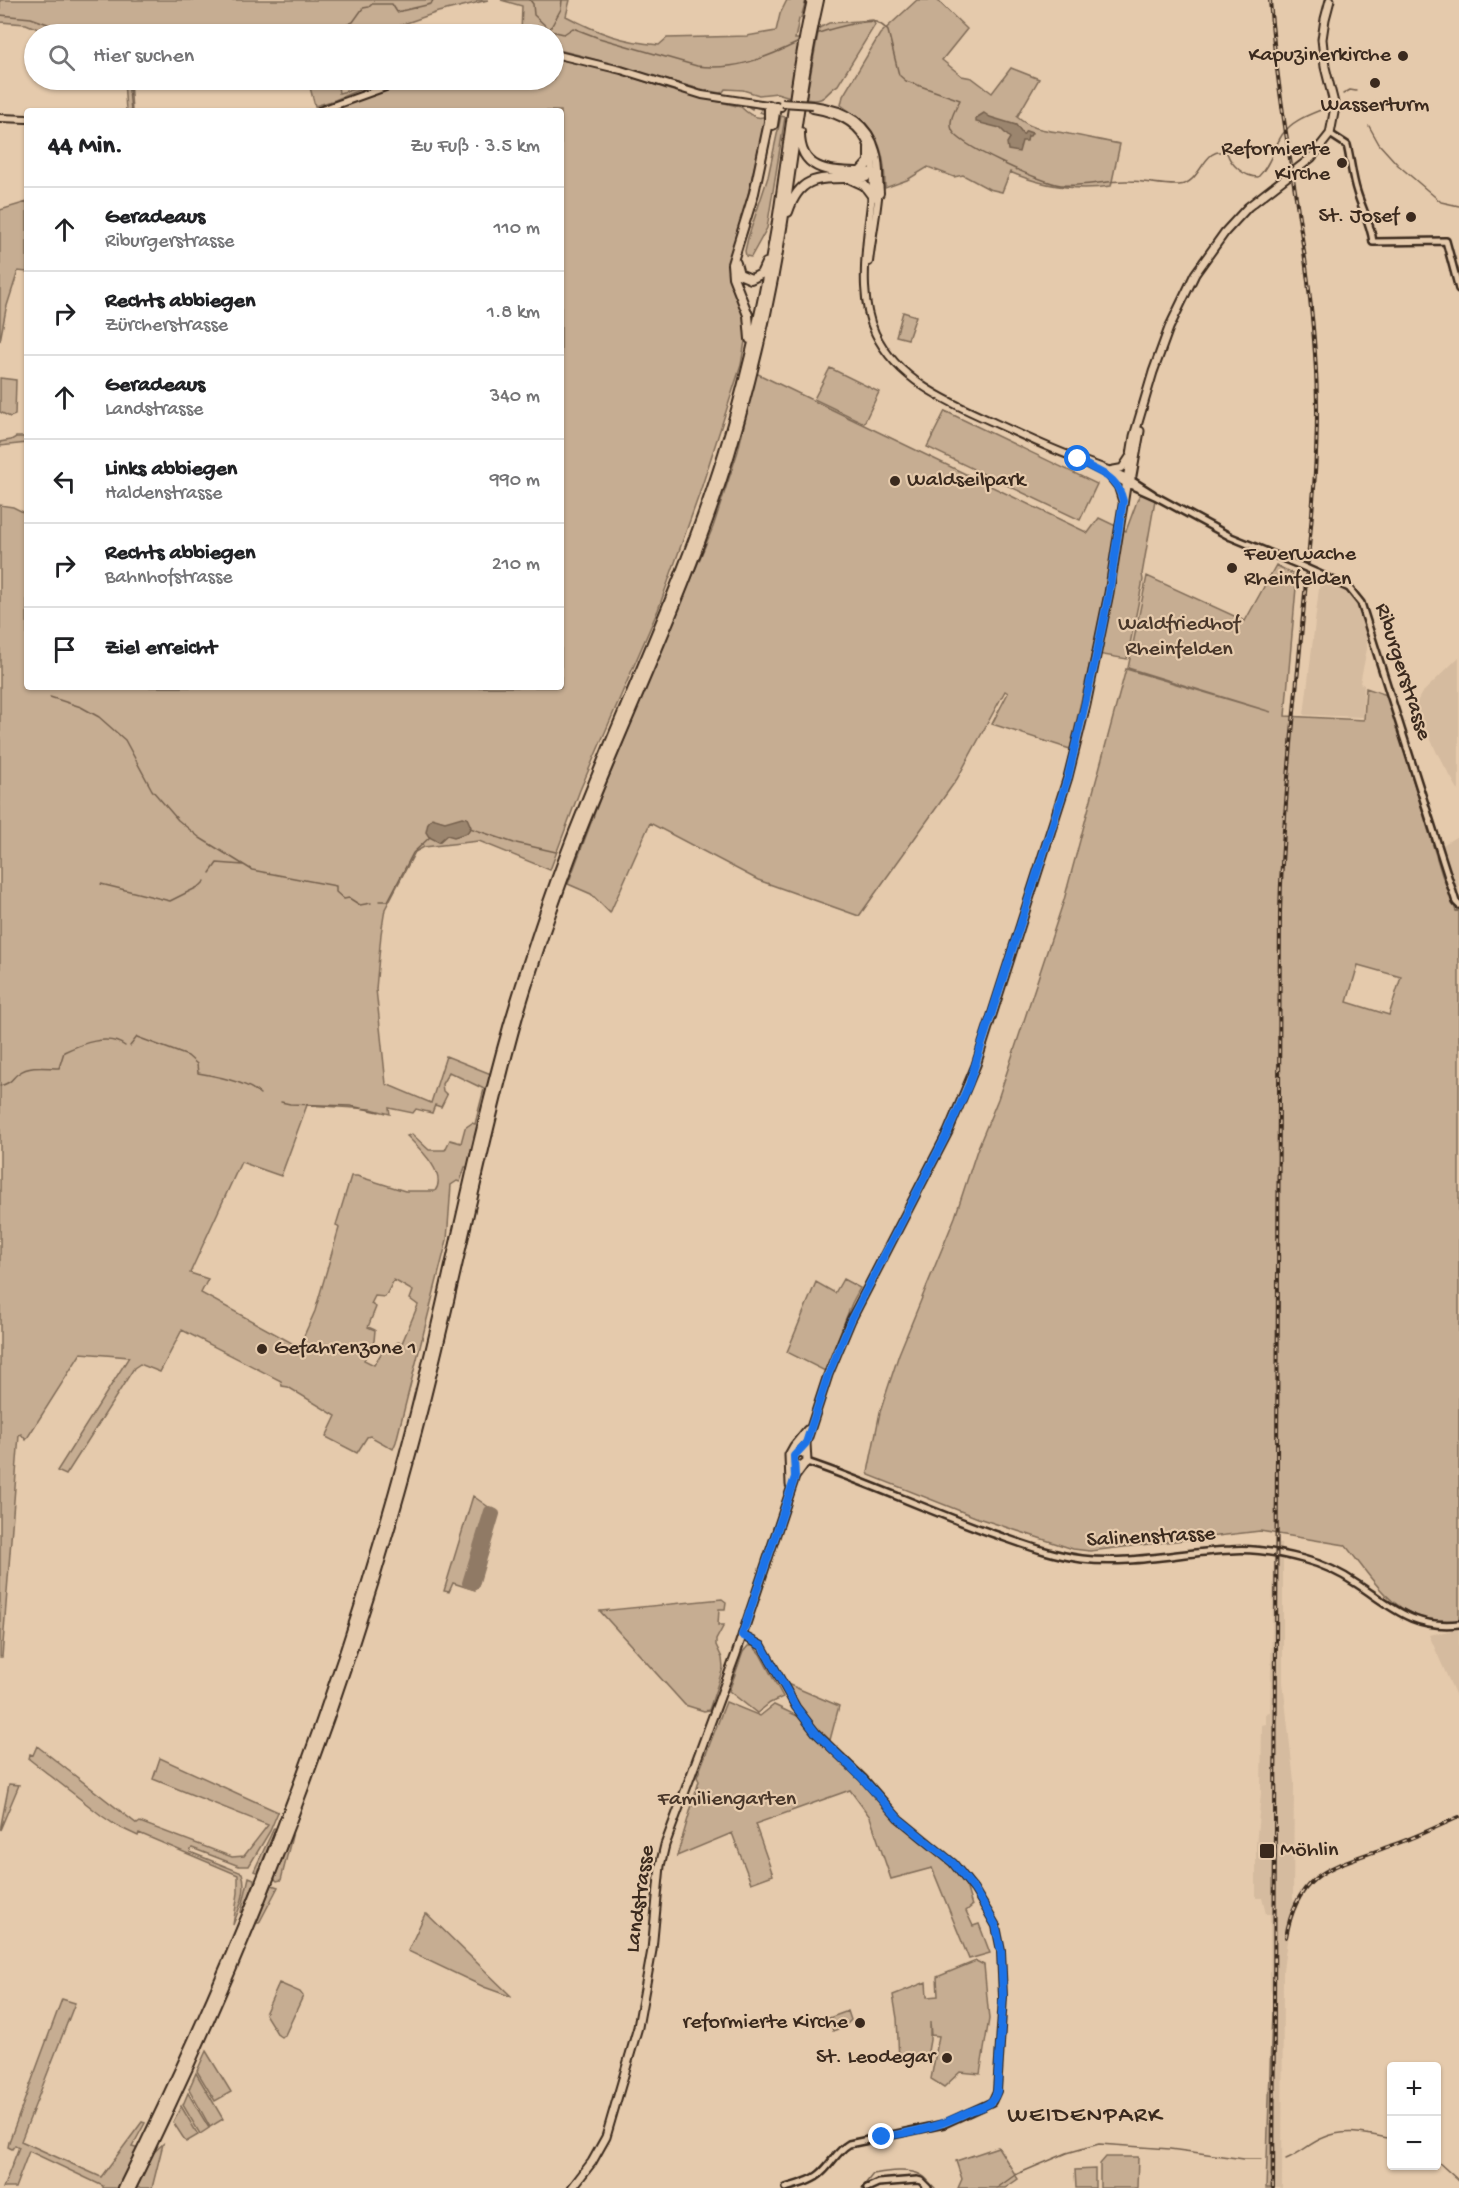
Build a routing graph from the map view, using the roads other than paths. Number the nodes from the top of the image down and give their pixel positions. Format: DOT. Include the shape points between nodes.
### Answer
graph roads {
  1 [pos="812,0"];
  2 [pos="819,0"];
  3 [pos="1330,0"];
  4 [pos="811,20"];
  5 [pos="564,56"];
  6 [pos="804,57"];
  7 [pos="378,90"];
  8 [pos="801,99"];
  9 [pos="776,105"];
  10 [pos="328,108"];
  11 [pos="830,109"];
  12 [pos="0,118"];
  13 [pos="24,119"];
  14 [pos="1330,134"];
  15 [pos="869,148"];
  16 [pos="860,172"];
  17 [pos="877,175"];
  18 [pos="849,178"];
  19 [pos="876,195"];
  20 [pos="776,224"];
  21 [pos="781,233"];
  22 [pos="1459,289"];
  23 [pos="749,359"];
  24 [pos="1140,419"];
  25 [pos="1130,456"];
  26 [pos="1110,474"];
  27 [pos="1129,482"];
  28 [pos="1123,501"];
  29 [pos="1117,545"];
  30 [pos="1458,905"];
  31 [pos="471,1189"];
  32 [pos="812,1423"];
  33 [pos="804,1459"];
  34 [pos="795,1464"];
  35 [pos="795,1477"];
  36 [pos="789,1495"];
  37 [pos="1459,1624"];
  38 [pos="742,1635"];
  39 [pos="123,2188"];
  40 [pos="130,2188"];
  41 [pos="572,2188"];
  42 [pos="786,2188"];
  43 [pos="867,2188"];
  44 [pos="928,2188"];
  1 -- 4 [label="highway"];
  2 -- 4 [label="highway"];
  3 -- 14 [label="main road" via="1322,39 1335,107"];
  4 -- 6 [label="highway"];
  5 -- 9 [label="main road" via="702,95"];
  6 -- 8 [label="highway"];
  6 -- 20 [label="highway"];
  7 -- 10 [label="main road"];
  8 -- 16 [label="highway" via="800,140 807,160 824,169"];
  8 -- 21 [label="highway"];
  9 -- 11 [label="main road, bridge"];
  9 -- 20 [label="highway" via="765,161 738,252 739,274 747,279 759,276"];
  9 -- 23 [label="highway" via="732,261 733,276 749,321"];
  11 -- 15 [label="main road" via="853,125"];
  11 -- 17 [label="main road" via="849,116 865,129 876,150"];
  12 -- 13 [label="main road"];
  14 -- 22 [label="street" via="1347,145 1373,242 1444,240"];
  14 -- 24 [label="main road" via="1311,158 1241,214 1203,262 1169,328"];
  15 -- 16 [label="highway" via="868,164"];
  15 -- 17 [label="main road"];
  16 -- 17 [label="highway"];
  17 -- 18 [label="highway"];
  17 -- 19 [label="highway"];
  18 -- 19 [label="highway"];
  18 -- 21 [label="highway" via="826,177 810,182 795,195"];
  19 -- 26 [label="main road, Riburgerstrasse" via="869,280 872,315 883,345 896,364 936,394"];
  20 -- 23 [label="highway"];
  21 -- 31 [label="highway" via="755,361 724,470 684,585 553,908"];
  23 -- 31 [label="highway" via="723,454 688,555 541,922 499,1061"];
  24 -- 25 [label="main road"];
  24 -- 27 [label="main road"];
  25 -- 26 [label="main road" via="1122,468"];
  25 -- 27 [label="main road"];
  26 -- 27 [label="main road, Riburgerstrasse"];
  26 -- 28 [label="main road"];
  27 -- 28 [label="main road"];
  27 -- 29 [label="main road"];
  27 -- 30 [label="street, Riburgerstrasse, bridge" via="1231,537 1349,588 1361,603"];
  28 -- 29 [label="main road"];
  29 -- 32 [label="main road" via="1068,777 976,1065 948,1132 851,1320"];
  31 -- 39 [label="highway" via="404,1454 335,1682 241,1930 185,2060"];
  31 -- 40 [label="highway" via="445,1321 410,1457 337,1694 258,1906 196,2052"];
  32 -- 33 [label="main road, Landstrasse"];
  32 -- 36 [label="main road" via="789,1455"];
  33 -- 34 [label="main road"];
  33 -- 34 [label="main road, Landstrasse" via="794,1456"];
  33 -- 35 [label="main road, Landstrasse"];
  33 -- 37 [label="street, Salinenstrasse" via="1059,1555 1104,1561 1233,1550 1279,1554 1335,1571 1409,1618 1435,1625"];
  34 -- 35 [label="main road, Landstrasse"];
  35 -- 36 [label="main road, Landstrasse"];
  36 -- 38 [label="main road, Landstrasse"];
  38 -- 41 [label="main road, Landstrasse" via="665,1845 638,2027 612,2118 596,2156"];
  38 -- 42 [label="street" via="762,1646 796,1707 816,1733 898,1818 953,1863 996,1926 1001,1951 1003,1996 996,2095 990,2103 944,2124 849,2144 815,2178"];
  43 -- 44 [label="street" via="878,2183 917,2180"];
}
